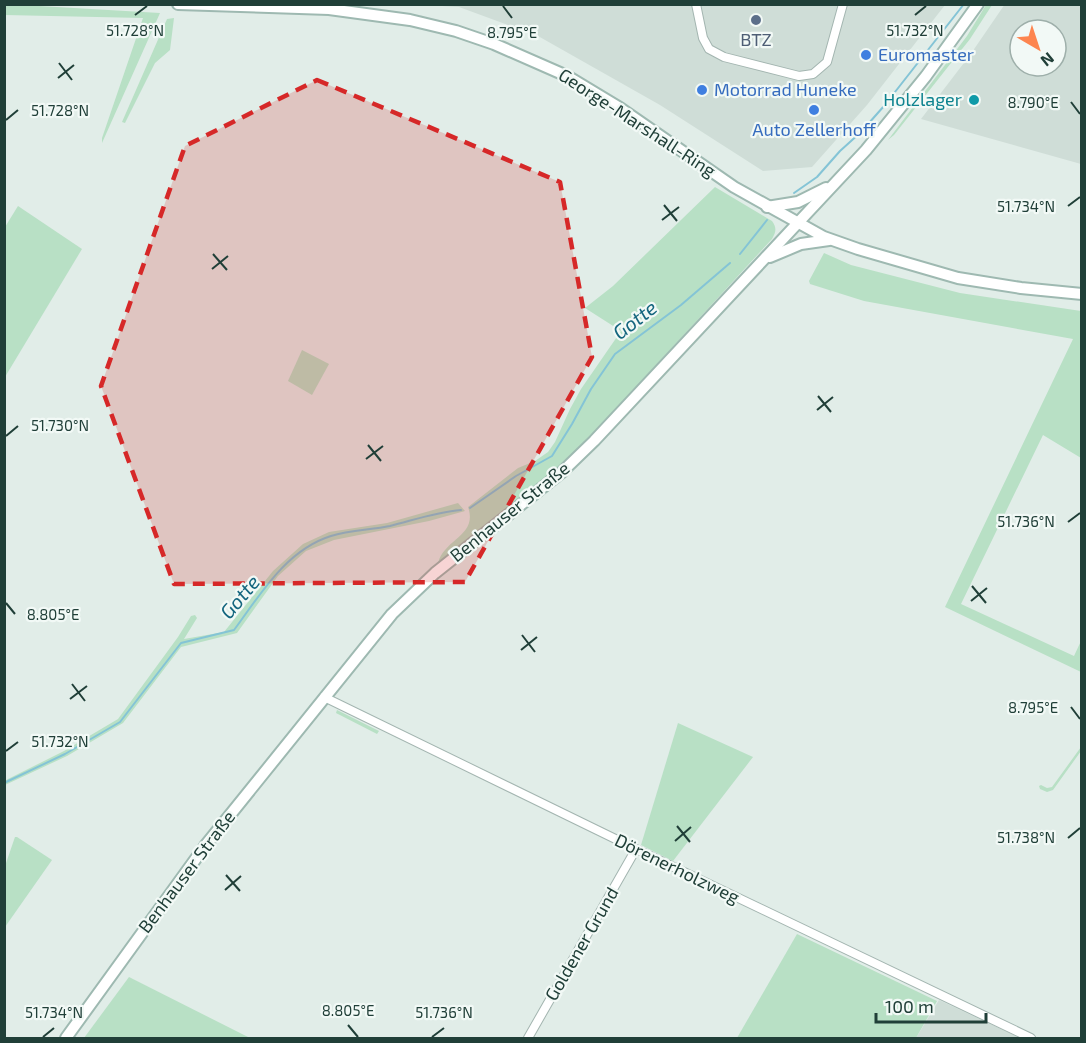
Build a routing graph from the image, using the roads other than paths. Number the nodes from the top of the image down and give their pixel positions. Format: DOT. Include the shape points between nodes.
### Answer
graph roads {
  1 [pos="178,4"];
  2 [pos="696,4"];
  3 [pos="843,4"];
  4 [pos="978,4"];
  5 [pos="834,183"];
  6 [pos="767,207"];
  7 [pos="798,224"];
  8 [pos="831,240"];
  9 [pos="762,262"];
  10 [pos="1082,294"];
  11 [pos="324,696"];
  12 [pos="636,849"];
  13 [pos="66,1038"];
  14 [pos="528,1038"];
  15 [pos="1031,1038"];
  1 -- 6 [label="main road, George-Marshall-Ring" via="364,13 456,31 567,76"];
  2 -- 3 [label="street" via="709,49 724,57 799,76 813,74 827,62"];
  4 -- 5 [label="main road, Benhauser Straße" via="888,123"];
  5 -- 6 [label="main road" via="798,201"];
  5 -- 7 [label="main road, Benhauser Straße"];
  6 -- 7 [label="main road, George-Marshall-Ring"];
  7 -- 8 [label="main road, George-Marshall-Ring"];
  7 -- 9 [label="main road, Benhauser Straße"];
  8 -- 9 [label="main road" via="794,246"];
  8 -- 10 [label="main road, George-Marshall-Ring" via="958,278"];
  9 -- 11 [label="main road, Benhauser Straße" via="562,472 450,560 400,605"];
  11 -- 12 [label="street, Dörenerholzweg"];
  11 -- 13 [label="main road, Benhauser Straße" via="205,846"];
  12 -- 14 [label="street, Goldener Grund"];
  12 -- 15 [label="street, Dörenerholzweg"];
}
